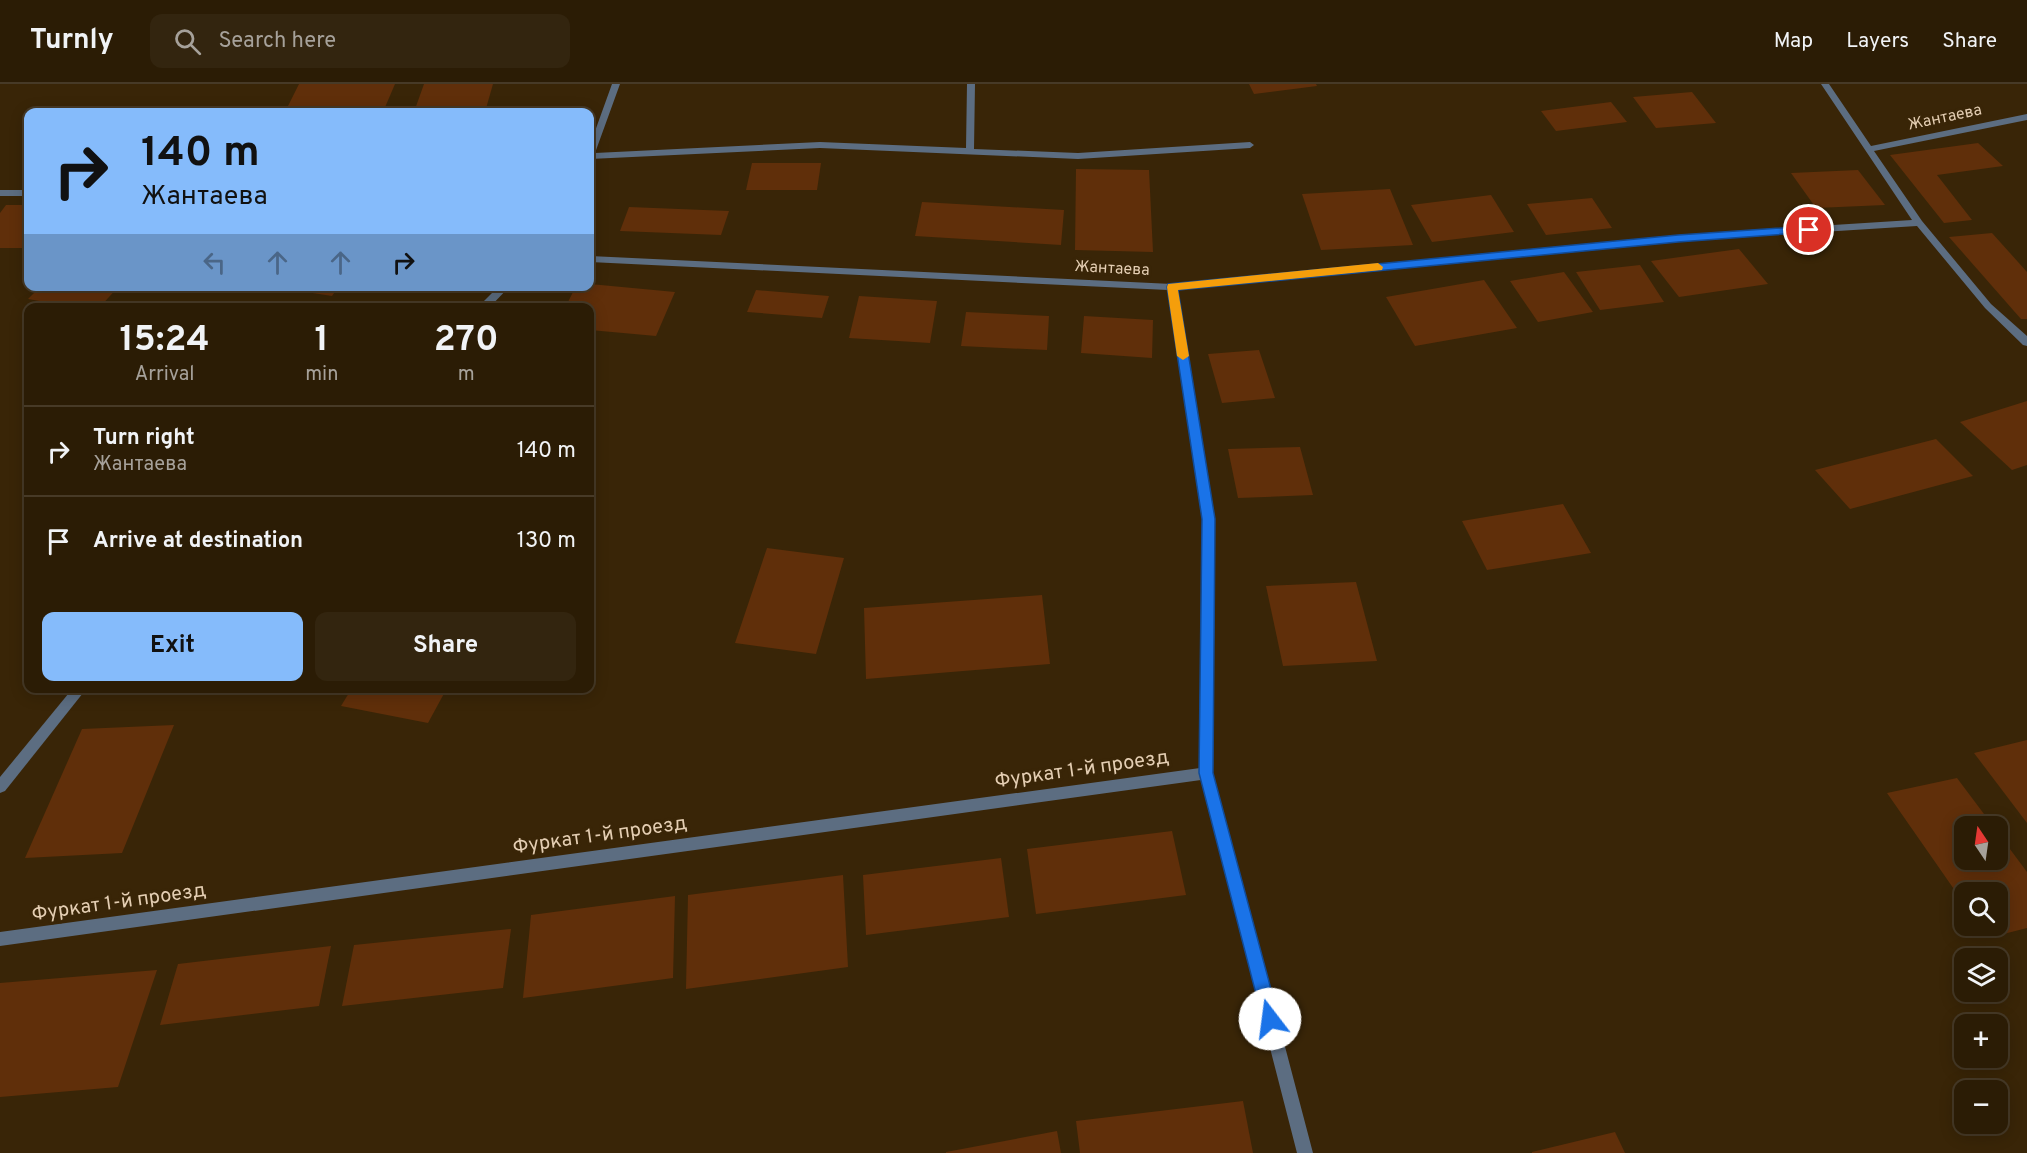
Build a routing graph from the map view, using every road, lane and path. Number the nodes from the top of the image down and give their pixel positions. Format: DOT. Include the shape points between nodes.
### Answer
graph roads {
  1 [pos="616,84"];
  2 [pos="971,84"];
  3 [pos="1825,84"];
  4 [pos="2027,117"];
  5 [pos="594,145"];
  6 [pos="1250,146"];
  7 [pos="1869,149"];
  8 [pos="970,151"];
  9 [pos="594,156"];
  10 [pos="0,193"];
  11 [pos="24,193"];
  12 [pos="1919,223"];
  13 [pos="594,260"];
  14 [pos="1172,287"];
  15 [pos="500,291"];
  16 [pos="487,303"];
  17 [pos="2027,342"];
  18 [pos="77,693"];
  19 [pos="1206,773"];
  20 [pos="0,787"];
  21 [pos="0,939"];
  22 [pos="1305,1153"];
  1 -- 5 [label="street"];
  2 -- 8 [label="street"];
  3 -- 7 [label="street"];
  4 -- 7 [label="street, Жантаева"];
  6 -- 8 [label="street" via="1078,156"];
  7 -- 12 [label="street"];
  8 -- 9 [label="street" via="820,145"];
  10 -- 11 [label="street"];
  12 -- 14 [label="street, Жантаева" via="1678,238"];
  12 -- 17 [label="street" via="1988,306"];
  13 -- 14 [label="street, Жантаева"];
  14 -- 19 [label="street" via="1209,519"];
  15 -- 16 [label="street"];
  18 -- 20 [label="street"];
  19 -- 21 [label="street, Фуркат 1-й проезд"];
  19 -- 22 [label="street"];
}
